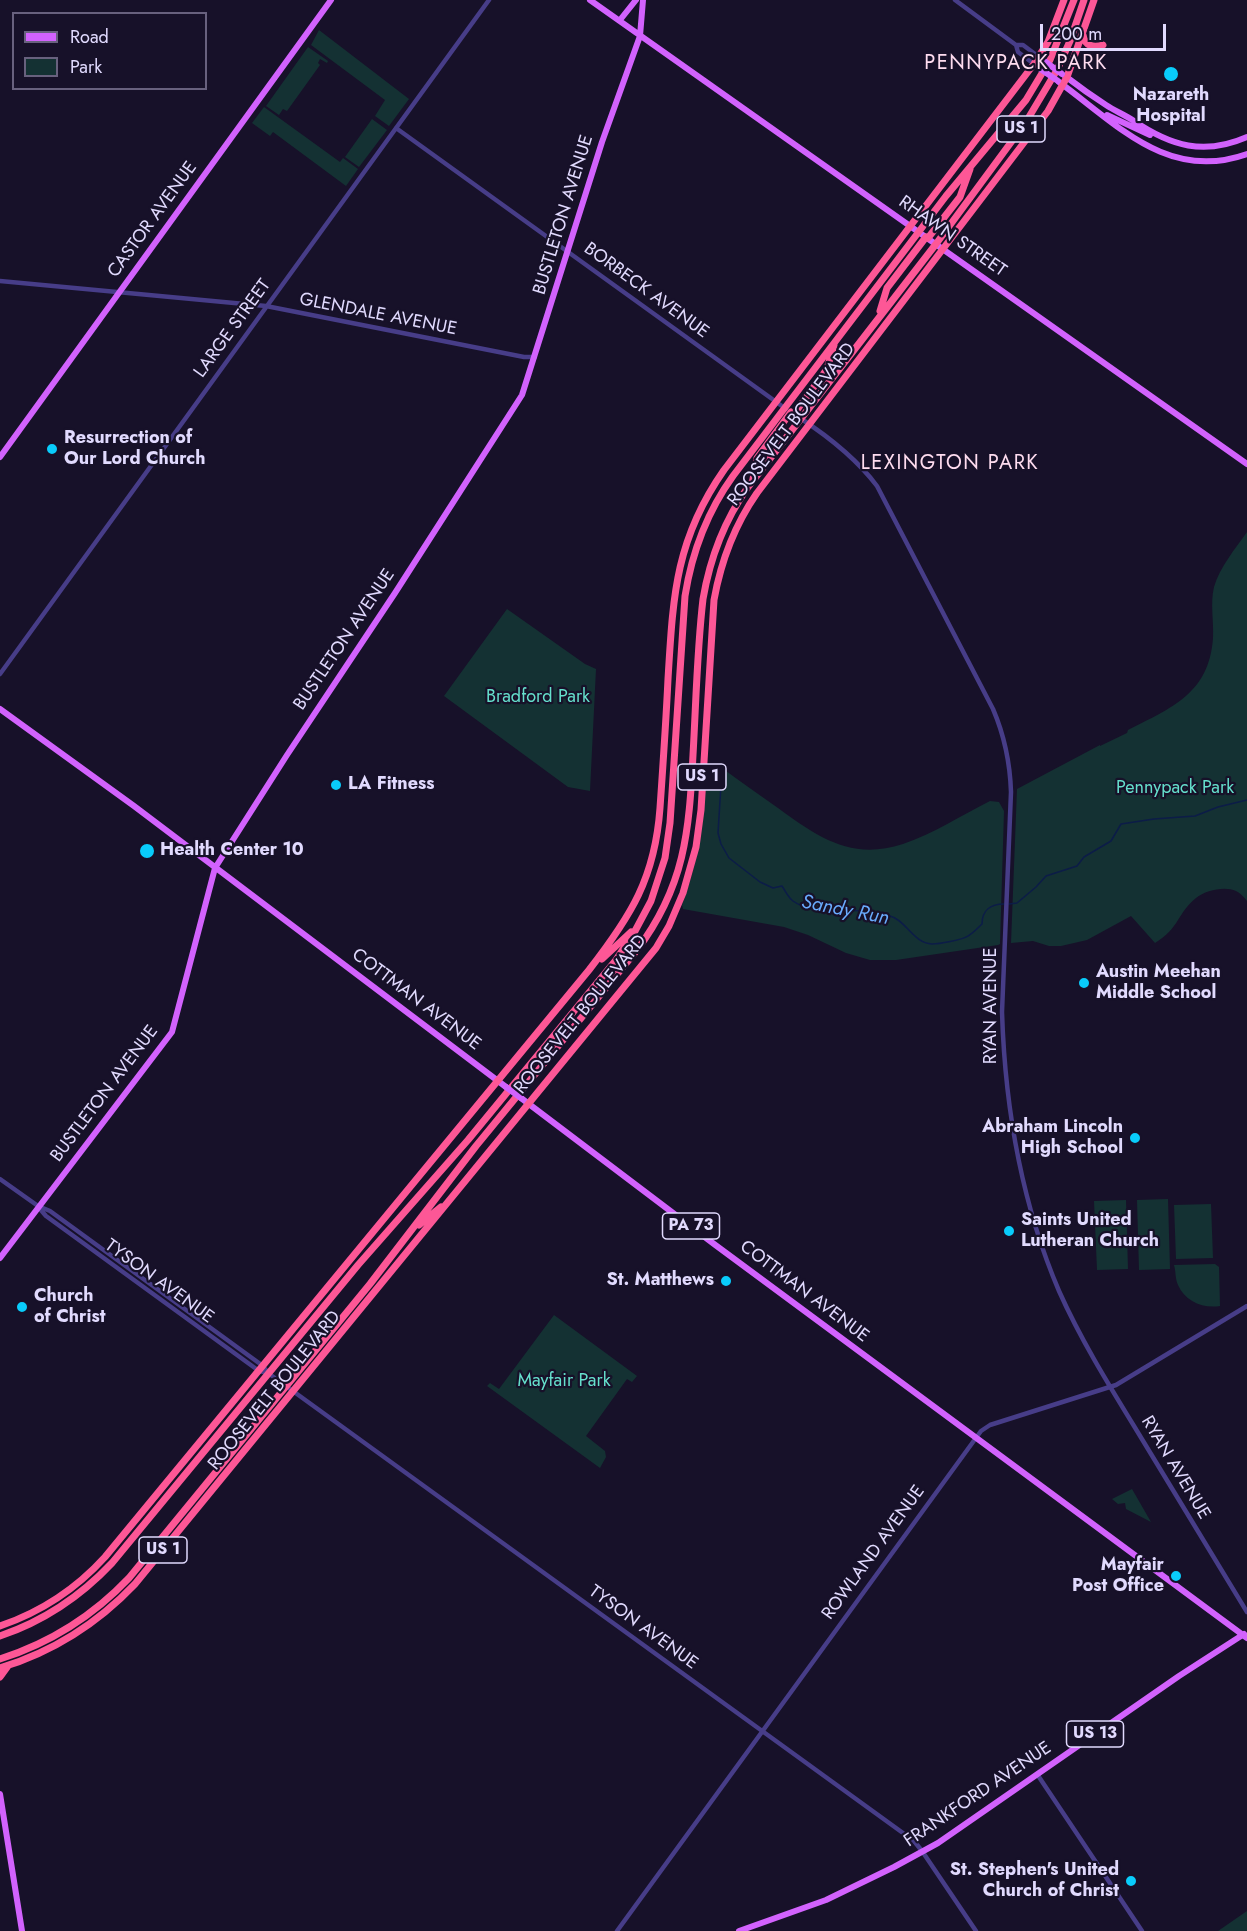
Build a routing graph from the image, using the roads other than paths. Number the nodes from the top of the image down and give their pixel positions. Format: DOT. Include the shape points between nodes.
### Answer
graph roads {
  1 [pos="331,0"];
  2 [pos="489,0"];
  3 [pos="590,0"];
  4 [pos="636,0"];
  5 [pos="643,0"];
  6 [pos="955,0"];
  7 [pos="1064,0"];
  8 [pos="1074,0"];
  9 [pos="1084,0"];
  10 [pos="1094,0"];
  11 [pos="610,15"];
  12 [pos="620,20"];
  13 [pos="1083,32"];
  14 [pos="640,36"];
  15 [pos="1103,45"];
  16 [pos="1039,62"];
  17 [pos="1064,75"];
  18 [pos="1060,83"];
  19 [pos="1096,109"];
  20 [pos="396,128"];
  21 [pos="1247,137"];
  22 [pos="1162,138"];
  23 [pos="1247,154"];
  24 [pos="974,162"];
  25 [pos="911,226"];
  26 [pos="918,232"];
  27 [pos="927,238"];
  28 [pos="936,244"];
  29 [pos="943,249"];
  30 [pos="567,251"];
  31 [pos="0,281"];
  32 [pos="119,292"];
  33 [pos="266,306"];
  34 [pos="894,313"];
  35 [pos="877,319"];
  36 [pos="851,321"];
  37 [pos="864,336"];
  38 [pos="821,343"];
  39 [pos="535,357"];
  40 [pos="776,402"];
  41 [pos="793,413"];
  42 [pos="809,424"];
  43 [pos="0,457"];
  44 [pos="1247,464"];
  45 [pos="700,645"];
  46 [pos="0,674"];
  47 [pos="708,684"];
  48 [pos="0,709"];
  49 [pos="666,713"];
  50 [pos="674,764"];
  51 [pos="215,868"];
  52 [pos="641,921"];
  53 [pos="589,970"];
  54 [pos="498,1081"];
  55 [pos="529,1104"];
  56 [pos="0,1179"];
  57 [pos="451,1198"];
  58 [pos="38,1206"];
  59 [pos="411,1232"];
  60 [pos="0,1258"];
  61 [pos="332,1282"];
  62 [pos="1247,1306"];
  63 [pos="301,1333"];
  64 [pos="261,1369"];
  65 [pos="268,1373"];
  66 [pos="286,1386"];
  67 [pos="1110,1386"];
  68 [pos="294,1392"];
  69 [pos="975,1437"];
  70 [pos="1247,1612"];
  71 [pos="0,1626"];
  72 [pos="1246,1635"];
  73 [pos="0,1636"];
  74 [pos="0,1659"];
  75 [pos="8,1666"];
  76 [pos="0,1668"];
  77 [pos="0,1677"];
  78 [pos="762,1731"];
  79 [pos="1037,1774"];
  80 [pos="0,1794"];
  81 [pos="922,1851"];
  82 [pos="22,1931"];
  83 [pos="617,1931"];
  84 [pos="739,1931"];
  85 [pos="976,1931"];
  86 [pos="1142,1931"];
  1 -- 32 [label="main road, CASTOR AVENUE"];
  2 -- 20 [label="street, LARGE STREET"];
  3 -- 11 [label="main road, RHAWN STREET"];
  4 -- 12 [label="main road"];
  5 -- 14 [label="main road, BUSTLETON AVENUE"];
  6 -- 16 [label="street" via="1016,45 1023,45"];
  7 -- 16 [label="highway, ROOSEVELT BOULEVARD / US 1"];
  8 -- 24 [label="highway, ROOSEVELT BOULEVARD / US 1" via="1035,87"];
  9 -- 28 [label="highway, ROOSEVELT BOULEVARD / US 1" via="1064,55 1039,103"];
  10 -- 13 [label="highway, ROOSEVELT BOULEVARD / US 1"];
  11 -- 12 [label="main road, RHAWN STREET"];
  11 -- 14 [label="main road, RHAWN STREET"];
  12 -- 14 [label="main road, RHAWN STREET"];
  13 -- 15 [label="highway" via="1089,45"];
  13 -- 17 [label="highway, ROOSEVELT BOULEVARD / US 1"];
  14 -- 25 [label="main road, RHAWN STREET"];
  14 -- 30 [label="main road, BUSTLETON AVENUE"];
  16 -- 17 [label="main road, bridge"];
  16 -- 18 [label="main road, bridge"];
  16 -- 25 [label="highway, ROOSEVELT BOULEVARD / US 1"];
  17 -- 18 [label="highway, ROOSEVELT BOULEVARD / US 1"];
  17 -- 22 [label="main road"];
  18 -- 19 [label="main road"];
  18 -- 29 [label="highway, ROOSEVELT BOULEVARD / US 1" via="1041,122"];
  19 -- 22 [label="main road"];
  19 -- 23 [label="main road" via="1141,143 1164,154 1212,162"];
  20 -- 30 [label="street, BORBECK AVENUE"];
  20 -- 33 [label="street, LARGE STREET"];
  21 -- 22 [label="main road" via="1210,147"];
  24 -- 26 [label="highway, ROOSEVELT BOULEVARD / US 1"];
  24 -- 27 [label="highway" via="960,197"];
  25 -- 26 [label="main road, RHAWN STREET"];
  25 -- 38 [label="highway, ROOSEVELT BOULEVARD / US 1"];
  26 -- 27 [label="main road, RHAWN STREET"];
  26 -- 36 [label="highway, ROOSEVELT BOULEVARD / US 1"];
  27 -- 28 [label="main road, RHAWN STREET"];
  27 -- 35 [label="highway" via="887,288"];
  28 -- 29 [label="main road, RHAWN STREET"];
  28 -- 35 [label="highway, ROOSEVELT BOULEVARD / US 1"];
  29 -- 34 [label="highway, ROOSEVELT BOULEVARD / US 1"];
  29 -- 44 [label="main road, RHAWN STREET"];
  30 -- 39 [label="main road, BUSTLETON AVENUE"];
  30 -- 40 [label="street, BORBECK AVENUE"];
  31 -- 32 [label="street, GLENDALE AVENUE"];
  32 -- 33 [label="street, GLENDALE AVENUE"];
  32 -- 43 [label="main road, CASTOR AVENUE"];
  33 -- 39 [label="street, GLENDALE AVENUE"];
  33 -- 46 [label="street, LARGE STREET"];
  34 -- 37 [label="highway"];
  34 -- 42 [label="highway, ROOSEVELT BOULEVARD / US 1"];
  35 -- 37 [label="highway, ROOSEVELT BOULEVARD / US 1"];
  36 -- 38 [label="highway"];
  36 -- 41 [label="highway, ROOSEVELT BOULEVARD / US 1" via="835,343 828,369"];
  37 -- 41 [label="highway, ROOSEVELT BOULEVARD / US 1"];
  38 -- 40 [label="highway, ROOSEVELT BOULEVARD / US 1"];
  39 -- 51 [label="main road, BUSTLETON AVENUE" via="510,416"];
  40 -- 41 [label="street, BORBECK AVENUE"];
  40 -- 49 [label="highway, ROOSEVELT BOULEVARD / US 1" via="717,480 688,537 674,594"];
  41 -- 42 [label="street, RYAN AVENUE"];
  41 -- 45 [label="highway, ROOSEVELT BOULEVARD / US 1" via="757,458 753,481 730,516 713,557 703,599"];
  41 -- 50 [label="highway, ROOSEVELT BOULEVARD / US 1" via="720,497 695,551 684,602"];
  42 -- 47 [label="highway, ROOSEVELT BOULEVARD / US 1" via="751,502 726,551 714,600"];
  42 -- 67 [label="street, RYAN AVENUE" via="840,447 877,486 1002,729 1010,778 1002,1012 1008,1102 1020,1169 1039,1235 1059,1290"];
  45 -- 47 [label="highway"];
  45 -- 59 [label="highway, ROOSEVELT BOULEVARD / US 1" via="687,834 676,878 662,910 637,950 483,1137"];
  47 -- 55 [label="highway, ROOSEVELT BOULEVARD / US 1" via="698,835 679,903 649,958"];
  48 -- 51 [label="main road, COTTMAN AVENUE / PA 73"];
  49 -- 50 [label="highway"];
  49 -- 53 [label="highway, ROOSEVELT BOULEVARD / US 1" via="660,819 652,860 627,918"];
  50 -- 52 [label="highway, ROOSEVELT BOULEVARD / US 1" via="665,858"];
  51 -- 54 [label="main road, COTTMAN AVENUE / PA 73"];
  51 -- 58 [label="main road, BUSTLETON AVENUE" via="172,1032"];
  52 -- 53 [label="highway"];
  52 -- 63 [label="highway, ROOSEVELT BOULEVARD / US 1" via="616,960 498,1104"];
  53 -- 54 [label="highway, ROOSEVELT BOULEVARD / US 1"];
  54 -- 55 [label="main road, COTTMAN AVENUE / PA 73, bridge"];
  54 -- 61 [label="highway, ROOSEVELT BOULEVARD / US 1"];
  55 -- 57 [label="highway, ROOSEVELT BOULEVARD / US 1"];
  55 -- 69 [label="main road, COTTMAN AVENUE / PA 73"];
  56 -- 58 [label="street, TYSON AVENUE"];
  57 -- 59 [label="highway"];
  57 -- 68 [label="highway, ROOSEVELT BOULEVARD / US 1"];
  58 -- 60 [label="main road, BUSTLETON AVENUE"];
  58 -- 64 [label="street, TYSON AVENUE" via="50,1211"];
  59 -- 66 [label="highway, ROOSEVELT BOULEVARD / US 1"];
  61 -- 63 [label="highway"];
  61 -- 64 [label="highway, ROOSEVELT BOULEVARD / US 1"];
  62 -- 67 [label="street, ROWLAND AVENUE"];
  63 -- 65 [label="highway, ROOSEVELT BOULEVARD / US 1"];
  64 -- 65 [label="street, TYSON AVENUE"];
  64 -- 71 [label="highway, ROOSEVELT BOULEVARD / US 1" via="98,1565 76,1586 48,1604"];
  65 -- 66 [label="street, TYSON AVENUE"];
  65 -- 73 [label="highway, ROOSEVELT BOULEVARD / US 1" via="97,1579 54,1611"];
  66 -- 68 [label="street, TYSON AVENUE"];
  66 -- 74 [label="highway, ROOSEVELT BOULEVARD / US 1" via="112,1594 59,1634"];
  67 -- 69 [label="street, ROWLAND AVENUE" via="990,1425"];
  67 -- 70 [label="street, RYAN AVENUE"];
  68 -- 75 [label="highway, ROOSEVELT BOULEVARD / US 1" via="119,1601 65,1641"];
  68 -- 78 [label="street, TYSON AVENUE"];
  69 -- 72 [label="main road, COTTMAN AVENUE / PA 73"];
  69 -- 78 [label="street, ROWLAND AVENUE"];
  72 -- 79 [label="main road, FRANKFORD AVENUE / US 13"];
  75 -- 76 [label="highway, ROOSEVELT BOULEVARD / US 1"];
  75 -- 77 [label="highway"];
  78 -- 81 [label="street, TYSON AVENUE" via="914,1841"];
  78 -- 83 [label="street, ROWLAND AVENUE"];
  79 -- 81 [label="main road, FRANKFORD AVENUE / US 13"];
  79 -- 86 [label="street"];
  80 -- 82 [label="main road"];
  81 -- 84 [label="main road, FRANKFORD AVENUE / US 13" via="826,1900"];
  81 -- 85 [label="street, TYSON AVENUE"];
}
